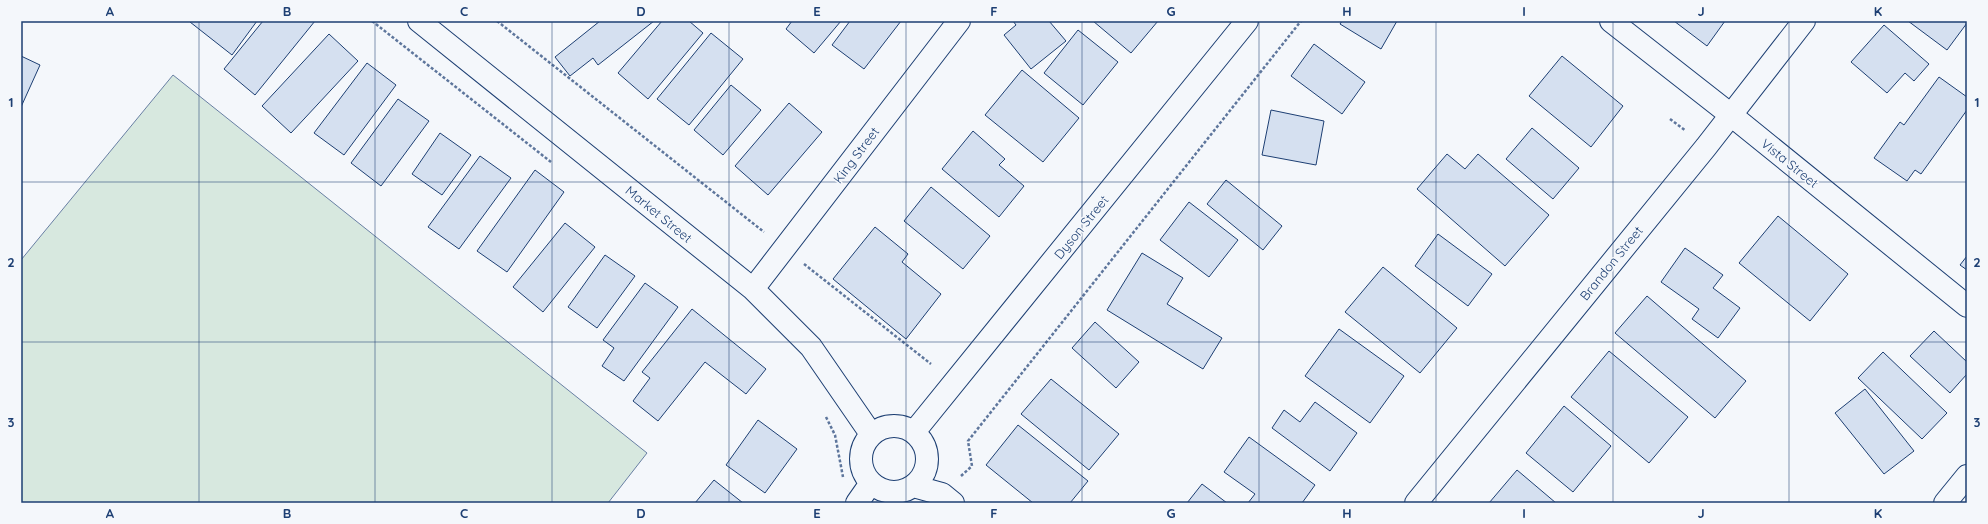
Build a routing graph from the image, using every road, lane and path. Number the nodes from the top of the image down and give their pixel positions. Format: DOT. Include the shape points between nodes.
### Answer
graph roads {
  1 [pos="372,21"];
  2 [pos="419,21"];
  3 [pos="497,21"];
  4 [pos="959,21"];
  5 [pos="1247,21"];
  6 [pos="1301,21"];
  7 [pos="1611,21"];
  8 [pos="1804,21"];
  9 [pos="1731,115"];
  10 [pos="553,164"];
  11 [pos="784,248"];
  12 [pos="753,290"];
  13 [pos="1967,306"];
  14 [pos="931,364"];
  15 [pos="825,416"];
  16 [pos="914,432"];
  17 [pos="871,434"];
  18 [pos="1967,476"];
  19 [pos="843,480"];
  20 [pos="872,484"];
  21 [pos="914,486"];
  22 [pos="948,498"];
  23 [pos="857,503"];
  24 [pos="1416,503"];
  25 [pos="1945,503"];
  1 -- 10 [label="path"];
  2 -- 12 [label="street, Market Street"];
  3 -- 11 [label="path"];
  4 -- 11 [label="street, King Street"];
  5 -- 16 [label="street, Dyson Street"];
  6 -- 22 [label="path" via="968,441 972,466"];
  7 -- 9 [label="street, Vista Street"];
  8 -- 9 [label="street, Brandon Street"];
  9 -- 13 [label="street, Vista Street"];
  9 -- 24 [label="street, Brandon Street"];
  11 -- 12 [label="street, King Street"];
  11 -- 14 [label="path"];
  12 -- 17 [label="street, Market Street" via="811,347"];
  15 -- 19 [label="path" via="835,435"];
  16 -- 17 [label="street" via="895,426 884,427"];
  16 -- 21 [label="street" via="926,449 925,470"];
  17 -- 20 [label="street" via="862,448 862,468"];
  18 -- 25 [label="street"];
  20 -- 21 [label="street" via="883,490 900,492"];
  20 -- 23 [label="street"];
  21 -- 22 [label="street"];
}
